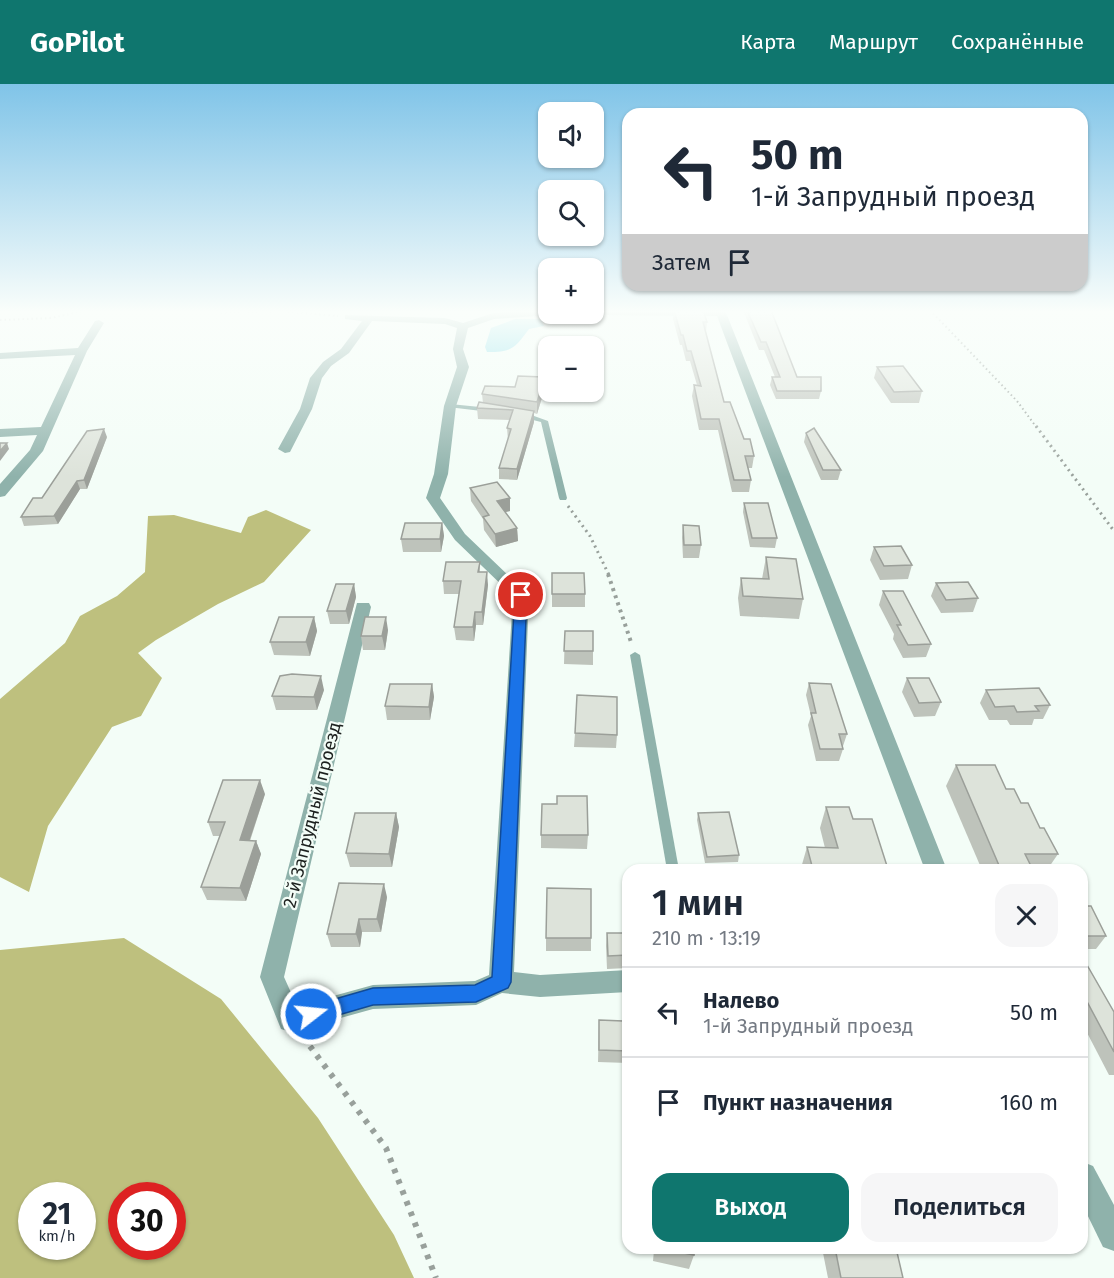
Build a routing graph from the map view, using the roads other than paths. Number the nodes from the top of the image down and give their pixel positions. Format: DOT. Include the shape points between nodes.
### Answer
graph roads {
  1 [pos="75,366"];
  2 [pos="326,366"];
  3 [pos="462,366"];
  4 [pos="741,366"];
  5 [pos="450,406"];
  6 [pos="501,412"];
  7 [pos="512,413"];
  8 [pos="45,431"];
  9 [pos="0,433"];
  10 [pos="285,449"];
  11 [pos="0,493"];
  12 [pos="563,498"];
  13 [pos="363,607"];
  14 [pos="634,655"];
  15 [pos="672,864"];
  16 [pos="934,864"];
  17 [pos="622,981"];
  18 [pos="501,982"];
  19 [pos="1088,1186"];
  20 [pos="1114,1236"];
  1 -- 8 [label="street"];
  2 -- 10 [label="street" via="316,378 306,409"];
  3 -- 5 [label="street"];
  4 -- 16 [label="street"];
  5 -- 6 [label="lane"];
  5 -- 18 [label="street" via="441,474 433,498 460,537 521,595"];
  7 -- 12 [label="lane" via="544,421"];
  8 -- 9 [label="street"];
  8 -- 11 [label="street" via="36,451"];
  13 -- 18 [label="street, 2-й Запрудный проезд" via="272,977 290,1020 373,997 476,993"];
  14 -- 15 [label="lane"];
  17 -- 18 [label="street" via="540,986"];
  19 -- 20 [label="street"];
}
